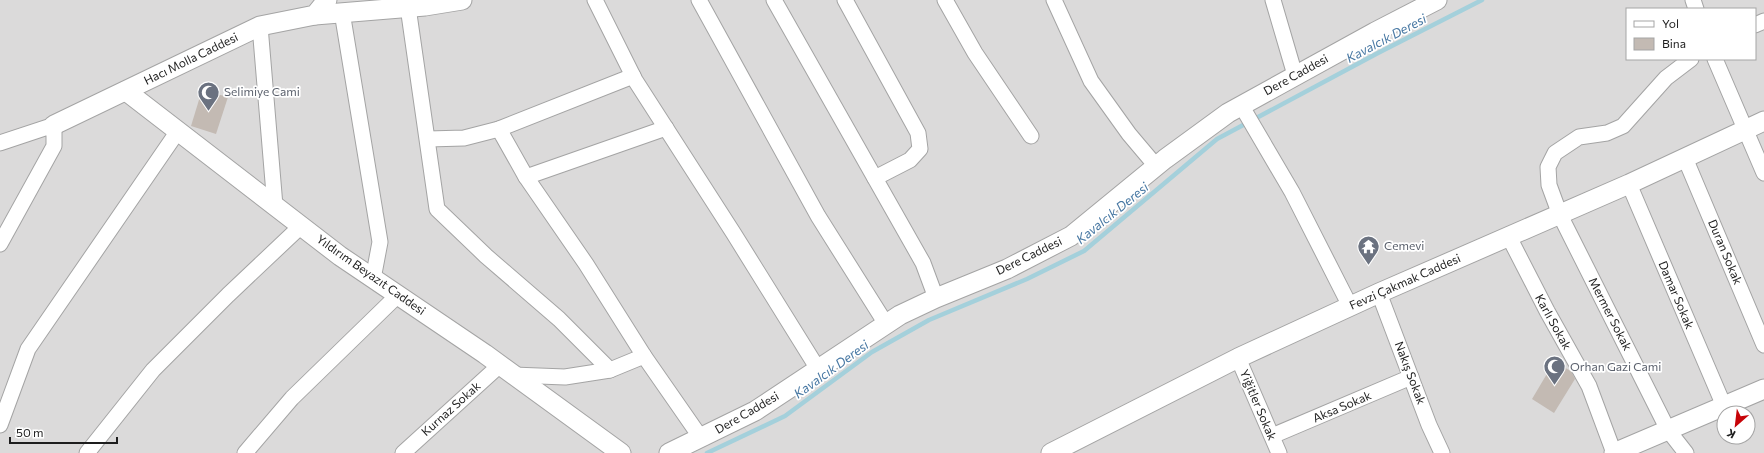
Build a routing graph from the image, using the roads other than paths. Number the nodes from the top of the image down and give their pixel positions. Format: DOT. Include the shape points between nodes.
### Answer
graph roads {
  1 [pos="327,0"];
  2 [pos="462,0"];
  3 [pos="595,0"];
  4 [pos="699,0"];
  5 [pos="774,0"];
  6 [pos="845,0"];
  7 [pos="945,0"];
  8 [pos="1054,0"];
  9 [pos="1273,0"];
  10 [pos="1437,0"];
  11 [pos="408,7"];
  12 [pos="342,12"];
  13 [pos="315,15"];
  14 [pos="260,26"];
  15 [pos="1690,60"];
  16 [pos="1715,60"];
  17 [pos="1296,75"];
  18 [pos="633,76"];
  19 [pos="126,91"];
  20 [pos="1244,111"];
  21 [pos="1764,121"];
  22 [pos="54,125"];
  23 [pos="666,128"];
  24 [pos="499,129"];
  25 [pos="1746,129"];
  26 [pos="178,131"];
  27 [pos="1031,136"];
  28 [pos="428,138"];
  29 [pos="0,143"];
  30 [pos="1685,158"];
  31 [pos="1156,166"];
  32 [pos="1764,172"];
  33 [pos="526,177"];
  34 [pos="875,178"];
  35 [pos="1629,184"];
  36 [pos="275,206"];
  37 [pos="1560,214"];
  38 [pos="301,226"];
  39 [pos="1508,236"];
  40 [pos="0,244"];
  41 [pos="373,278"];
  42 [pos="1379,293"];
  43 [pos="398,295"];
  44 [pos="936,298"];
  45 [pos="1350,306"];
  46 [pos="886,324"];
  47 [pos="1764,345"];
  48 [pos="644,356"];
  49 [pos="1238,358"];
  50 [pos="818,369"];
  51 [pos="507,370"];
  52 [pos="610,370"];
  53 [pos="1411,377"];
  54 [pos="1764,389"];
  55 [pos="1724,405"];
  56 [pos="1726,405"];
  57 [pos="1716,409"];
  58 [pos="0,425"];
  59 [pos="1668,430"];
  60 [pos="1272,436"];
  61 [pos="700,438"];
  62 [pos="87,453"];
  63 [pos="245,453"];
  64 [pos="403,453"];
  65 [pos="621,453"];
  66 [pos="669,453"];
  67 [pos="1051,453"];
  68 [pos="1279,453"];
  69 [pos="1442,453"];
  70 [pos="1614,453"];
  71 [pos="1686,453"];
  1 -- 13 [label="street"];
  2 -- 11 [label="street, Hacı Molla Caddesi"];
  3 -- 18 [label="street"];
  4 -- 46 [label="street" via="818,216"];
  5 -- 34 [label="street"];
  6 -- 34 [label="street" via="918,132 920,149 910,160"];
  7 -- 27 [label="street" via="975,53"];
  8 -- 31 [label="street" via="1091,81 1129,134"];
  9 -- 17 [label="street"];
  10 -- 17 [label="street, Dere Caddesi"];
  11 -- 12 [label="street, Hacı Molla Caddesi"];
  11 -- 28 [label="street"];
  12 -- 13 [label="street, Hacı Molla Caddesi"];
  12 -- 41 [label="street" via="380,242"];
  13 -- 14 [label="street, Hacı Molla Caddesi"];
  14 -- 19 [label="street, Hacı Molla Caddesi"];
  14 -- 36 [label="street"];
  15 -- 37 [label="street, Mermer Sokak" via="1666,78 1623,126 1607,133 1579,136 1555,153 1548,167 1549,185"];
  16 -- 25 [label="street"];
  17 -- 20 [label="street, Dere Caddesi"];
  18 -- 23 [label="street"];
  18 -- 24 [label="street"];
  19 -- 22 [label="street, Hacı Molla Caddesi"];
  19 -- 26 [label="street, Yıldırım Beyazıt Caddesi"];
  20 -- 31 [label="street, Dere Caddesi"];
  20 -- 45 [label="street" via="1266,144"];
  21 -- 25 [label="street, Fevzi Çakmak Caddesi"];
  22 -- 29 [label="street"];
  22 -- 40 [label="street" via="54,146"];
  23 -- 33 [label="street"];
  23 -- 50 [label="street"];
  24 -- 28 [label="street" via="464,138"];
  24 -- 33 [label="street"];
  25 -- 30 [label="street, Fevzi Çakmak Caddesi"];
  25 -- 32 [label="street"];
  26 -- 36 [label="street, Yıldırım Beyazıt Caddesi"];
  26 -- 58 [label="street" via="28,349"];
  28 -- 52 [label="street" via="437,209 486,256 559,319"];
  30 -- 35 [label="street, Fevzi Çakmak Caddesi"];
  30 -- 47 [label="street, Duran Sokak"];
  31 -- 44 [label="street, Dere Caddesi" via="1071,236 1007,269"];
  33 -- 48 [label="street" via="586,264"];
  34 -- 44 [label="street" via="923,263"];
  35 -- 37 [label="street, Fevzi Çakmak Caddesi"];
  35 -- 55 [label="street, Damar Sokak"];
  36 -- 38 [label="street, Yıldırım Beyazıt Caddesi"];
  37 -- 39 [label="street, Fevzi Çakmak Caddesi"];
  37 -- 59 [label="street, Mermer Sokak"];
  38 -- 41 [label="street, Yıldırım Beyazıt Caddesi"];
  38 -- 62 [label="street" via="153,370"];
  39 -- 42 [label="street, Fevzi Çakmak Caddesi"];
  39 -- 70 [label="street, Karlı Sokak" via="1588,386"];
  41 -- 43 [label="street, Yıldırım Beyazıt Caddesi"];
  42 -- 45 [label="street, Fevzi Çakmak Caddesi"];
  42 -- 53 [label="street, Nakış Sokak"];
  43 -- 51 [label="street, Yıldırım Beyazıt Caddesi"];
  43 -- 63 [label="street" via="292,398"];
  44 -- 46 [label="street, Dere Caddesi" via="900,314"];
  45 -- 49 [label="street, Fevzi Çakmak Caddesi"];
  46 -- 50 [label="street, Dere Caddesi"];
  48 -- 52 [label="street"];
  48 -- 61 [label="street"];
  49 -- 60 [label="street, Yiğitler Sokak"];
  49 -- 67 [label="street, Fevzi Çakmak Caddesi"];
  50 -- 61 [label="street, Dere Caddesi" via="754,411"];
  51 -- 52 [label="street" via="565,377"];
  51 -- 64 [label="street, Kurnaz Sokak"];
  51 -- 65 [label="street, Yıldırım Beyazıt Caddesi"];
  53 -- 60 [label="street, Aksa Sokak"];
  53 -- 69 [label="street, Nakış Sokak"];
  54 -- 56 [label="street"];
  57 -- 59 [label="street"];
  59 -- 70 [label="street"];
  59 -- 71 [label="street, Mermer Sokak"];
  60 -- 68 [label="street, Yiğitler Sokak"];
  61 -- 66 [label="street, Dere Caddesi"];
}
